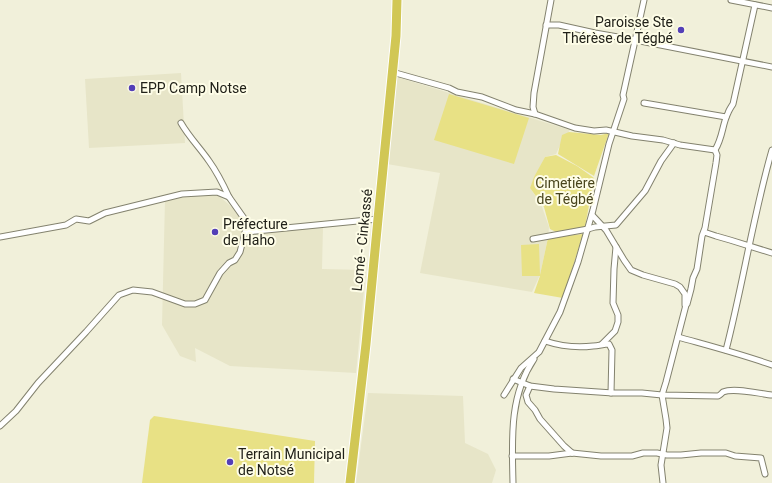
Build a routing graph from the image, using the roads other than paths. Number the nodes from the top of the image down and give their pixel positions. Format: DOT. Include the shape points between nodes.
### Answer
graph roads {
  1 [pos="397,0"];
  2 [pos="551,0"];
  3 [pos="644,0"];
  4 [pos="731,0"];
  5 [pos="755,5"];
  6 [pos="772,8"];
  7 [pos="546,25"];
  8 [pos="635,40"];
  9 [pos="742,61"];
  10 [pos="772,67"];
  11 [pos="392,72"];
  12 [pos="644,103"];
  13 [pos="536,114"];
  14 [pos="726,117"];
  15 [pos="181,123"];
  16 [pos="612,131"];
  17 [pos="674,143"];
  18 [pos="715,150"];
  19 [pos="772,150"];
  20 [pos="229,197"];
  21 [pos="592,215"];
  22 [pos="378,219"];
  23 [pos="602,226"];
  24 [pos="588,230"];
  25 [pos="253,231"];
  26 [pos="704,232"];
  27 [pos="0,237"];
  28 [pos="533,239"];
  29 [pos="616,246"];
  30 [pos="749,246"];
  31 [pos="772,253"];
  32 [pos="686,305"];
  33 [pos="678,337"];
  34 [pos="545,341"];
  35 [pos="602,344"];
  36 [pos="726,350"];
  37 [pos="539,352"];
  38 [pos="772,365"];
  39 [pos="513,379"];
  40 [pos="521,382"];
  41 [pos="530,386"];
  42 [pos="611,393"];
  43 [pos="504,394"];
  44 [pos="662,395"];
  45 [pos="772,395"];
  46 [pos="0,426"];
  47 [pos="572,453"];
  48 [pos="663,454"];
  49 [pos="512,456"];
  50 [pos="765,474"];
  51 [pos="350,483"];
  52 [pos="513,483"];
  53 [pos="663,483"];
  1 -- 11 [label="highway, Lomé - Cinkassé"];
  2 -- 7 [label="street"];
  3 -- 8 [label="street"];
  4 -- 5 [label="street"];
  5 -- 6 [label="street"];
  5 -- 9 [label="street"];
  7 -- 8 [label="street" via="559,25"];
  7 -- 13 [label="street" via="533,107"];
  8 -- 9 [label="street"];
  8 -- 16 [label="street" via="624,99"];
  9 -- 10 [label="street"];
  9 -- 14 [label="street" via="733,104"];
  11 -- 13 [label="street"];
  11 -- 22 [label="highway, Lomé - Cinkassé"];
  12 -- 14 [label="street"];
  13 -- 16 [label="street" via="575,128"];
  14 -- 18 [label="street"];
  15 -- 20 [label="street" via="210,162"];
  16 -- 17 [label="street"];
  16 -- 21 [label="street"];
  17 -- 18 [label="street"];
  17 -- 23 [label="street" via="645,191 620,221 616,225"];
  18 -- 26 [label="street" via="716,163"];
  19 -- 30 [label="street"];
  20 -- 25 [label="street"];
  20 -- 27 [label="street" via="218,192 182,194 105,213 89,221 76,219 66,225"];
  21 -- 23 [label="street"];
  21 -- 24 [label="street"];
  22 -- 25 [label="street"];
  22 -- 51 [label="highway, Lomé - Cinkassé"];
  23 -- 24 [label="street"];
  23 -- 29 [label="street"];
  24 -- 28 [label="street"];
  24 -- 34 [label="street" via="568,292"];
  25 -- 46 [label="street" via="245,232 240,252 220,273 205,300 185,304 152,292 133,290 119,295"];
  26 -- 30 [label="street"];
  26 -- 32 [label="street" via="697,269"];
  29 -- 32 [label="street" via="631,270 680,287 685,294"];
  29 -- 35 [label="street" via="614,303 618,322 615,331"];
  30 -- 31 [label="street"];
  30 -- 36 [label="street"];
  32 -- 33 [label="street"];
  33 -- 36 [label="street"];
  33 -- 44 [label="street"];
  34 -- 35 [label="street" via="568,346"];
  34 -- 37 [label="street"];
  35 -- 42 [label="street" via="609,344 612,350"];
  36 -- 38 [label="street"];
  37 -- 39 [label="street"];
  37 -- 40 [label="street"];
  39 -- 40 [label="street"];
  39 -- 43 [label="street"];
  40 -- 41 [label="street"];
  40 -- 49 [label="street" via="516,403"];
  41 -- 42 [label="street"];
  41 -- 47 [label="street" via="526,395 528,402 545,425"];
  42 -- 44 [label="street"];
  44 -- 45 [label="street" via="718,396 723,392 746,391"];
  44 -- 48 [label="street" via="667,428"];
  47 -- 48 [label="street" via="608,456"];
  47 -- 49 [label="street"];
  48 -- 50 [label="street" via="726,454 761,458"];
  48 -- 53 [label="street"];
  49 -- 52 [label="street"];
}
